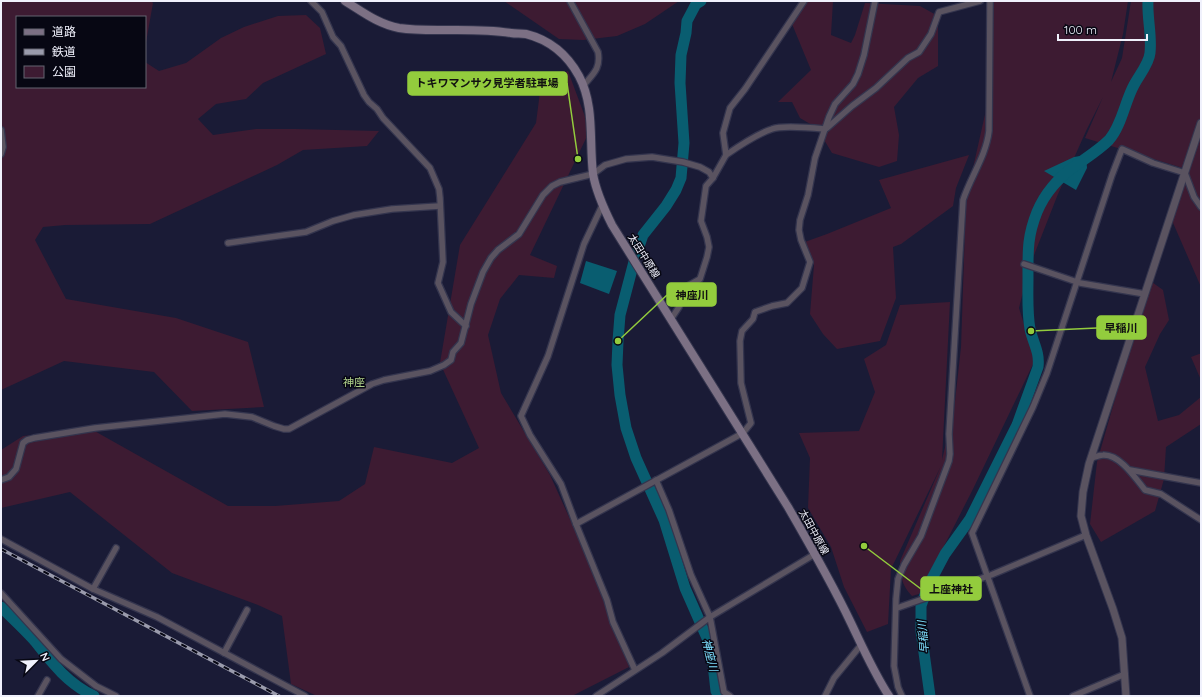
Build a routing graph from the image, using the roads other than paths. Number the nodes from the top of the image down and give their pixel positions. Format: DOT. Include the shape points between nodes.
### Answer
graph roads {
  1 [pos="311,1"];
  2 [pos="345,1"];
  3 [pos="570,1"];
  4 [pos="804,1"];
  5 [pos="875,1"];
  6 [pos="980,1"];
  7 [pos="990,1"];
  8 [pos="583,86"];
  9 [pos="1201,123"];
  10 [pos="825,129"];
  11 [pos="1,130"];
  12 [pos="1,154"];
  13 [pos="726,155"];
  14 [pos="1185,173"];
  15 [pos="593,174"];
  16 [pos="713,178"];
  17 [pos="440,206"];
  18 [pos="602,206"];
  19 [pos="1201,207"];
  20 [pos="228,243"];
  21 [pos="1024,264"];
  22 [pos="1076,281"];
  23 [pos="1145,294"];
  24 [pos="671,319"];
  25 [pos="466,326"];
  26 [pos="743,433"];
  27 [pos="1091,458"];
  28 [pos="1130,470"];
  29 [pos="1,480"];
  30 [pos="656,480"];
  31 [pos="1201,483"];
  32 [pos="1201,520"];
  33 [pos="576,524"];
  34 [pos="1086,535"];
  35 [pos="1,539"];
  36 [pos="116,548"];
  37 [pos="816,554"];
  38 [pos="988,576"];
  39 [pos="94,589"];
  40 [pos="1,594"];
  41 [pos="897,608"];
  42 [pos="247,610"];
  43 [pos="710,617"];
  44 [pos="861,645"];
  45 [pos="224,652"];
  46 [pos="635,670"];
  47 [pos="1125,674"];
  48 [pos="47,680"];
  49 [pos="38,696"];
  50 [pos="116,696"];
  51 [pos="305,696"];
  52 [pos="596,696"];
  53 [pos="730,696"];
  54 [pos="825,696"];
  55 [pos="889,696"];
  56 [pos="902,696"];
  57 [pos="1030,696"];
  58 [pos="1073,696"];
  59 [pos="1126,696"];
  1 -- 17 [label="street" via="322,12 364,95 430,168 439,189"];
  2 -- 8 [label="main road, 太田中原線" via="375,20 400,28 485,30 532,36 562,52"];
  3 -- 8 [label="street" via="598,52 598,69"];
  4 -- 13 [label="street" via="730,108 723,133"];
  5 -- 10 [label="street" via="858,74 835,104"];
  6 -- 10 [label="street" via="940,12 931,34 919,52 908,58"];
  7 -- 41 [label="street" via="990,131 988,144 963,200 949,434 950,454 923,530 898,579"];
  8 -- 15 [label="main road, 太田中原線" via="589,111"];
  9 -- 14 [label="street"];
  10 -- 13 [label="street" via="773,128"];
  10 -- 26 [label="street" via="800,220 801,240 810,262 802,288 787,303 755,312 753,319 742,332 741,384 751,423"];
  11 -- 12 [label="street" via="4,147"];
  13 -- 16 [label="street"];
  14 -- 19 [label="street" via="1194,197"];
  14 -- 22 [label="street" via="1122,150"];
  14 -- 23 [label="street"];
  15 -- 16 [label="street" via="605,165 626,159 652,157 700,167"];
  15 -- 18 [label="main road, 太田中原線"];
  15 -- 25 [label="street" via="552,186 519,234 490,258 471,304"];
  16 -- 24 [label="street" via="706,186 701,221 709,247 707,258 700,279 686,287 679,307"];
  17 -- 20 [label="street" via="392,209 354,215 306,232"];
  17 -- 25 [label="street" via="443,262 438,282 451,312"];
  18 -- 24 [label="main road, 太田中原線"];
  18 -- 33 [label="street" via="584,244 548,356 521,416 561,484"];
  21 -- 22 [label="street"];
  22 -- 23 [label="street"];
  22 -- 38 [label="street" via="1047,373 1033,407 972,533"];
  23 -- 27 [label="street"];
  24 -- 26 [label="main road, 太田中原線"];
  25 -- 29 [label="street" via="451,360 430,371 372,384 289,429 252,418 225,414 95,428 34,438 23,443 16,469"];
  26 -- 30 [label="street"];
  26 -- 37 [label="main road, 太田中原線"];
  27 -- 28 [label="street" via="1105,455 1117,459"];
  27 -- 34 [label="street" via="1081,504"];
  28 -- 31 [label="street"];
  28 -- 32 [label="street" via="1145,490 1161,494"];
  30 -- 33 [label="street"];
  30 -- 43 [label="street" via="691,576"];
  33 -- 46 [label="street" via="602,586 613,622"];
  34 -- 38 [label="street"];
  34 -- 47 [label="street" via="1122,638"];
  35 -- 39 [label="street"];
  36 -- 39 [label="street"];
  37 -- 43 [label="street"];
  37 -- 44 [label="main road, 太田中原線"];
  38 -- 41 [label="street"];
  38 -- 57 [label="street"];
  39 -- 45 [label="street" via="157,617"];
  40 -- 50 [label="street" via="61,659 96,686"];
  41 -- 56 [label="street" via="894,666"];
  42 -- 45 [label="street"];
  43 -- 46 [label="street"];
  43 -- 53 [label="street" via="724,692"];
  44 -- 54 [label="street" via="834,678"];
  44 -- 55 [label="main road, 太田中原線"];
  45 -- 51 [label="street"];
  46 -- 52 [label="street"];
  47 -- 58 [label="street"];
  47 -- 59 [label="street"];
  48 -- 49 [label="street"];
}
